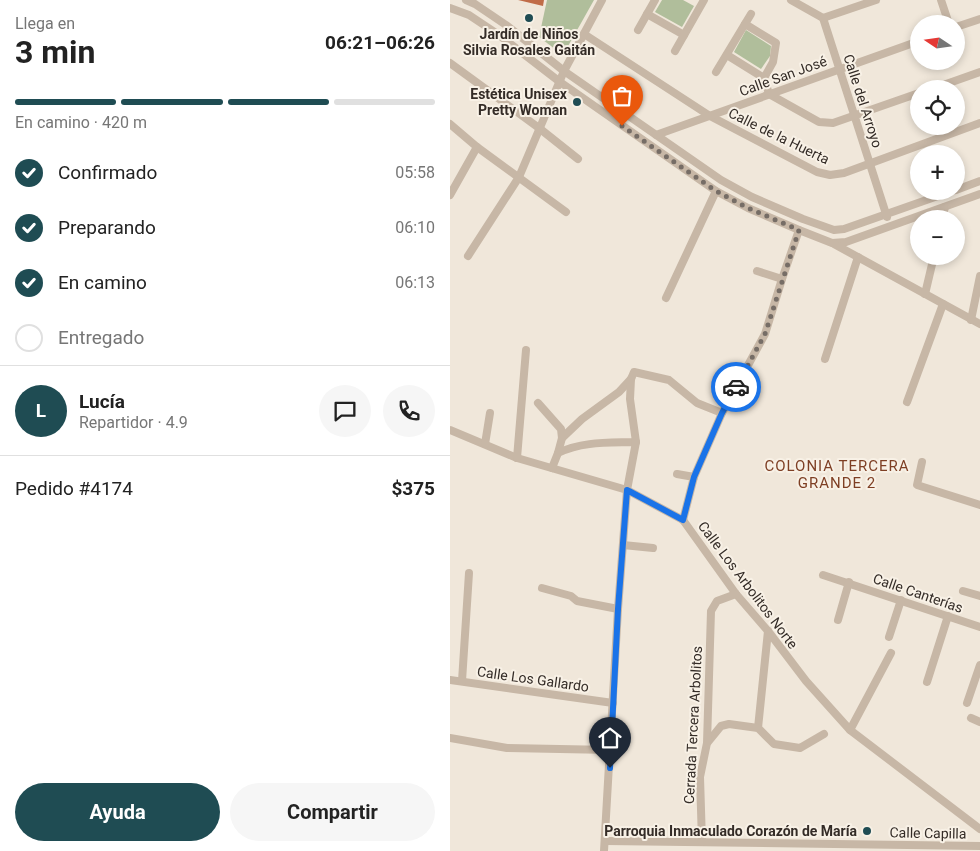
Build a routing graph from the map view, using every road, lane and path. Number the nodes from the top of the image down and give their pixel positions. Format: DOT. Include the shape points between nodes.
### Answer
graph roads {
  1 [pos="466,0"];
  2 [pos="602,0"];
  3 [pos="655,0"];
  4 [pos="693,0"];
  5 [pos="791,0"];
  6 [pos="876,0"];
  7 [pos="941,0"];
  8 [pos="703,2"];
  9 [pos="862,2"];
  10 [pos="450,8"];
  11 [pos="647,14"];
  12 [pos="751,14"];
  13 [pos="946,15"];
  14 [pos="823,18"];
  15 [pos="979,21"];
  16 [pos="745,24"];
  17 [pos="965,25"];
  18 [pos="638,30"];
  19 [pos="584,34"];
  20 [pos="684,35"];
  21 [pos="910,44"];
  22 [pos="675,51"];
  23 [pos="727,55"];
  24 [pos="450,62"];
  25 [pos="839,69"];
  26 [pos="564,71"];
  27 [pos="716,72"];
  28 [pos="980,72"];
  29 [pos="764,78"];
  30 [pos="957,80"];
  31 [pos="560,82"];
  32 [pos="769,94"];
  33 [pos="910,96"];
  34 [pos="710,116"];
  35 [pos="855,116"];
  36 [pos="450,124"];
  37 [pos="980,124"];
  38 [pos="540,128"];
  39 [pos="656,135"];
  40 [pos="478,147"];
  41 [pos="578,159"];
  42 [pos="870,164"];
  43 [pos="518,177"];
  44 [pos="980,181"];
  45 [pos="965,186"];
  46 [pos="716,191"];
  47 [pos="450,194"];
  48 [pos="980,194"];
  49 [pos="926,200"];
  50 [pos="962,201"];
  51 [pos="945,207"];
  52 [pos="944,210"];
  53 [pos="566,212"];
  54 [pos="886,214"];
  55 [pos="890,226"];
  56 [pos="799,230"];
  57 [pos="834,230"];
  58 [pos="832,243"];
  59 [pos="468,256"];
  60 [pos="858,256"];
  61 [pos="932,265"];
  62 [pos="757,271"];
  63 [pos="980,276"];
  64 [pos="782,279"];
  65 [pos="926,294"];
  66 [pos="666,298"];
  67 [pos="943,304"];
  68 [pos="971,320"];
  69 [pos="980,324"];
  70 [pos="526,350"];
  71 [pos="825,360"];
  72 [pos="632,376"];
  73 [pos="907,402"];
  74 [pos="538,403"];
  75 [pos="490,413"];
  76 [pos="722,413"];
  77 [pos="450,430"];
  78 [pos="562,438"];
  79 [pos="636,442"];
  80 [pos="485,444"];
  81 [pos="558,453"];
  82 [pos="517,458"];
  83 [pos="922,462"];
  84 [pos="552,468"];
  85 [pos="677,474"];
  86 [pos="694,477"];
  87 [pos="627,490"];
  88 [pos="980,505"];
  89 [pos="683,520"];
  90 [pos="623,545"];
  91 [pos="653,548"];
  92 [pos="469,573"];
  93 [pos="823,575"];
  94 [pos="849,582"];
  95 [pos="542,588"];
  96 [pos="963,591"];
  97 [pos="736,594"];
  98 [pos="980,596"];
  99 [pos="901,600"];
  100 [pos="618,609"];
  101 [pos="948,616"];
  102 [pos="838,620"];
  103 [pos="980,627"];
  104 [pos="768,631"];
  105 [pos="889,637"];
  106 [pos="891,653"];
  107 [pos="980,665"];
  108 [pos="450,680"];
  109 [pos="462,681"];
  110 [pos="927,682"];
  111 [pos="967,702"];
  112 [pos="613,703"];
  113 [pos="971,718"];
  114 [pos="980,722"];
  115 [pos="758,728"];
  116 [pos="850,730"];
  117 [pos="824,734"];
  118 [pos="450,738"];
  119 [pos="707,742"];
  120 [pos="611,750"];
  121 [pos="980,829"];
  122 [pos="606,841"];
  123 [pos="702,842"];
  124 [pos="980,846"];
  125 [pos="604,851"];
  1 -- 26 [label="street" via="506,25"];
  2 -- 19 [label="street"];
  3 -- 11 [label="street"];
  4 -- 8 [label="street"];
  5 -- 14 [label="street"];
  6 -- 9 [label="street"];
  7 -- 13 [label="street"];
  8 -- 20 [label="street"];
  9 -- 14 [label="street"];
  10 -- 31 [label="street" via="469,15 499,35"];
  11 -- 18 [label="street"];
  11 -- 20 [label="street"];
  12 -- 16 [label="street"];
  14 -- 25 [label="street, Calle del Arroyo"];
  15 -- 17 [label="street"];
  16 -- 23 [label="street"];
  16 -- 29 [label="street" via="776,42 773,62"];
  19 -- 26 [label="street"];
  19 -- 34 [label="street, Calle de la Huerta"];
  20 -- 22 [label="street"];
  21 -- 25 [label="street, Calle San José"];
  23 -- 27 [label="street"];
  23 -- 29 [label="street"];
  24 -- 38 [label="street"];
  25 -- 32 [label="street, Calle San José"];
  25 -- 35 [label="street, Calle del Arroyo"];
  26 -- 31 [label="street"];
  26 -- 39 [label="street"];
  28 -- 30 [label="street"];
  29 -- 32 [label="street"];
  31 -- 38 [label="street"];
  31 -- 46 [label="street"];
  32 -- 34 [label="street, Calle San José"];
  32 -- 35 [label="street" via="819,122 833,123"];
  33 -- 35 [label="street"];
  34 -- 39 [label="street, Calle San José"];
  34 -- 42 [label="street, Calle de la Huerta" via="817,172 830,175 844,173"];
  35 -- 42 [label="street, Calle del Arroyo"];
  36 -- 40 [label="street"];
  37 -- 42 [label="street, Calle de la Huerta"];
  38 -- 41 [label="street"];
  38 -- 43 [label="street"];
  39 -- 57 [label="street" via="721,180 752,197"];
  40 -- 43 [label="street"];
  40 -- 47 [label="street"];
  42 -- 54 [label="street, Calle del Arroyo"];
  43 -- 53 [label="street"];
  43 -- 59 [label="street"];
  44 -- 45 [label="street"];
  46 -- 56 [label="street"];
  46 -- 66 [label="street"];
  48 -- 50 [label="street"];
  49 -- 54 [label="street"];
  50 -- 51 [label="street"];
  51 -- 52 [label="street"];
  51 -- 55 [label="street"];
  54 -- 55 [label="street, Calle del Arroyo"];
  54 -- 57 [label="street"];
  55 -- 58 [label="street" via="846,242"];
  56 -- 58 [label="street"];
  56 -- 64 [label="street"];
  57 -- 58 [label="street"];
  58 -- 60 [label="street"];
  60 -- 65 [label="street"];
  60 -- 71 [label="street"];
  61 -- 65 [label="street"];
  62 -- 64 [label="street"];
  63 -- 68 [label="street"];
  64 -- 76 [label="street" via="765,334"];
  65 -- 67 [label="street"];
  67 -- 68 [label="street"];
  67 -- 73 [label="street"];
  68 -- 69 [label="street"];
  70 -- 82 [label="street"];
  72 -- 76 [label="street" via="669,380 697,403"];
  72 -- 78 [label="street" via="618,392"];
  72 -- 79 [label="street" via="630,399"];
  74 -- 78 [label="street" via="561,429"];
  75 -- 80 [label="street"];
  76 -- 86 [label="street"];
  77 -- 80 [label="street, Calle Los Arbolitos Norte"];
  78 -- 81 [label="street"];
  79 -- 81 [label="street" via="589,443"];
  79 -- 87 [label="street"];
  80 -- 82 [label="street, Calle Los Arbolitos Norte"];
  81 -- 84 [label="street"];
  82 -- 84 [label="street, Calle Los Arbolitos Norte"];
  83 -- 88 [label="street" via="917,485"];
  84 -- 87 [label="street, Calle Los Arbolitos Norte"];
  85 -- 86 [label="street"];
  86 -- 89 [label="street"];
  87 -- 89 [label="street, Calle Los Arbolitos Norte"];
  87 -- 90 [label="street"];
  89 -- 97 [label="street, Calle Los Arbolitos Norte"];
  90 -- 91 [label="street"];
  90 -- 100 [label="street"];
  92 -- 109 [label="street"];
  93 -- 94 [label="street, Calle Canterías"];
  94 -- 99 [label="street, Calle Canterías"];
  94 -- 102 [label="street"];
  95 -- 100 [label="street" via="572,596 577,601"];
  96 -- 98 [label="street"];
  97 -- 104 [label="street, Calle Los Arbolitos Norte"];
  97 -- 119 [label="street, Cerrada Tercera Arbolitos" via="717,601 711,611"];
  99 -- 101 [label="street, Calle Canterías"];
  99 -- 105 [label="street"];
  100 -- 112 [label="street"];
  101 -- 103 [label="street, Calle Canterías"];
  101 -- 110 [label="street"];
  104 -- 115 [label="street"];
  104 -- 116 [label="street, Calle Los Arbolitos Norte" via="806,681"];
  106 -- 116 [label="street"];
  107 -- 111 [label="street"];
  108 -- 109 [label="street, Calle Los Gallardo"];
  109 -- 112 [label="street, Calle Los Gallardo"];
  112 -- 120 [label="street"];
  113 -- 114 [label="street"];
  115 -- 117 [label="street" via="774,744 800,748"];
  115 -- 119 [label="street" via="721,726"];
  116 -- 121 [label="street, Calle Los Arbolitos Norte"];
  118 -- 120 [label="street" via="507,748"];
  119 -- 123 [label="street, Cerrada Tercera Arbolitos" via="700,777"];
  120 -- 122 [label="street"];
  122 -- 123 [label="street, Calle Capilla"];
  122 -- 125 [label="street"];
  123 -- 124 [label="street, Calle Capilla"];
}
